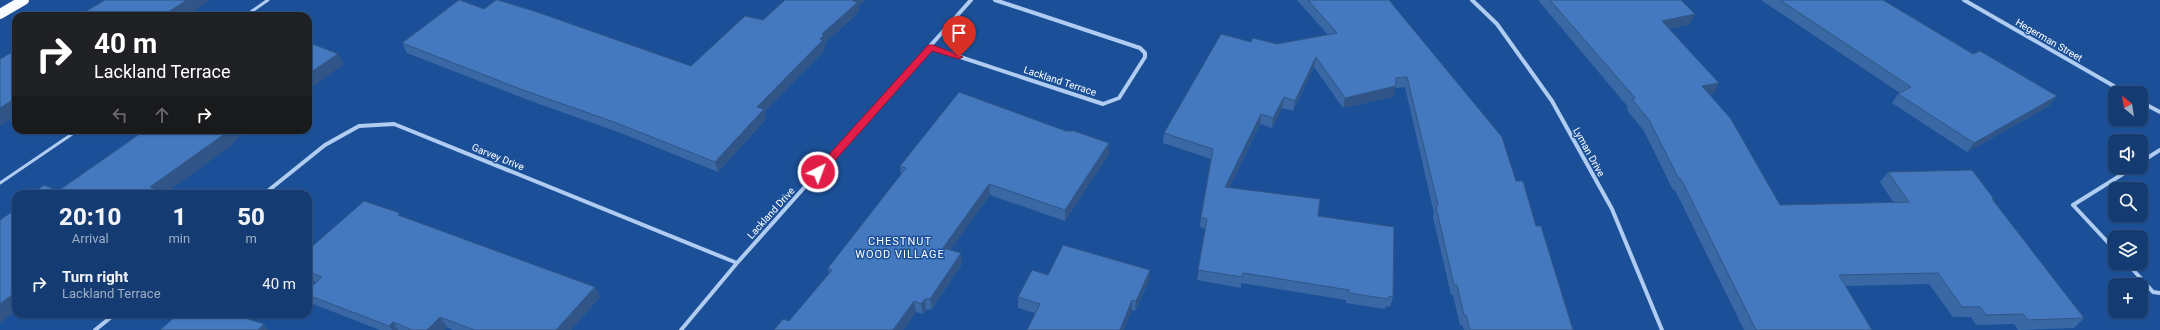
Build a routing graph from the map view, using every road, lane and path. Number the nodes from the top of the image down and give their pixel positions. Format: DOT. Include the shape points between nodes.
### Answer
graph roads {
  1 [pos="24,0"];
  2 [pos="268,0"];
  3 [pos="971,0"];
  4 [pos="995,0"];
  5 [pos="1472,0"];
  6 [pos="1964,0"];
  7 [pos="251,12"];
  8 [pos="0,14"];
  9 [pos="930,47"];
  10 [pos="2114,86"];
  11 [pos="2148,106"];
  12 [pos="2160,112"];
  13 [pos="72,134"];
  14 [pos="2160,150"];
  15 [pos="2148,158"];
  16 [pos="2123,174"];
  17 [pos="0,184"];
  18 [pos="269,190"];
  19 [pos="2108,242"];
  20 [pos="737,263"];
  21 [pos="2133,270"];
  22 [pos="2160,293"];
  23 [pos="110,318"];
  24 [pos="95,330"];
  25 [pos="681,330"];
  26 [pos="1662,330"];
  1 -- 8 [label="main road"];
  2 -- 7 [label="lane"];
  3 -- 9 [label="street, Lackland Drive"];
  4 -- 9 [label="street, Lackland Terrace" via="1140,48 1145,57 1119,98 1103,104"];
  5 -- 26 [label="street, Lyman Drive" via="1497,24 1552,101 1612,209"];
  6 -- 10 [label="street, Hegerman Street"];
  9 -- 20 [label="street, Lackland Drive"];
  11 -- 12 [label="street"];
  13 -- 17 [label="lane"];
  14 -- 15 [label="street"];
  16 -- 19 [label="street" via="2073,205"];
  18 -- 20 [label="street, Garvey Drive" via="325,145 359,126 394,124"];
  20 -- 25 [label="street, Lackland Drive"];
  21 -- 22 [label="street" via="2153,292"];
  23 -- 24 [label="street"];
}
